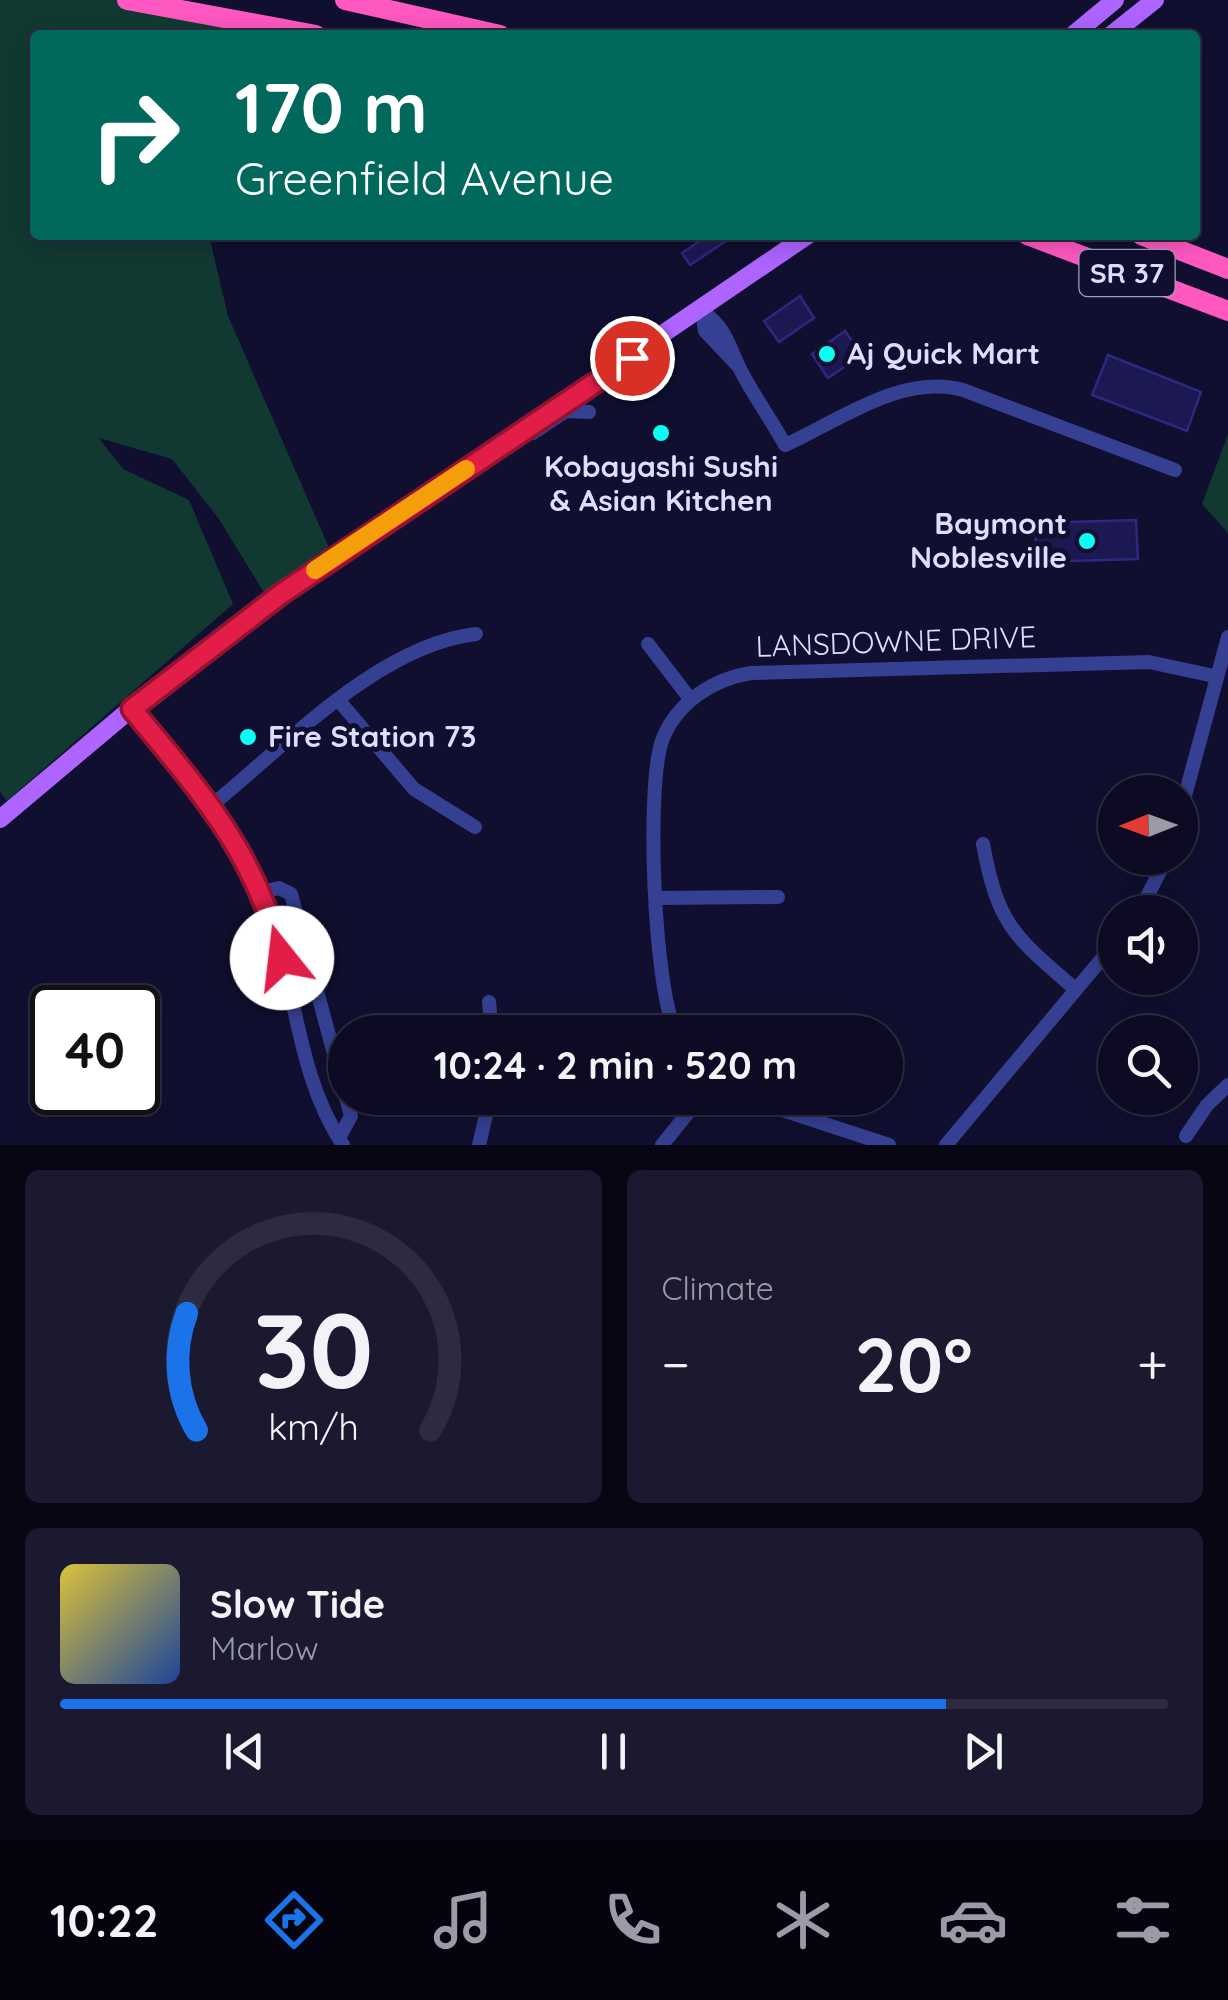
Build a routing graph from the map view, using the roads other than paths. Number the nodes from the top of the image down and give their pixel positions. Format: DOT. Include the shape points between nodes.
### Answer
graph roads {
  1 [pos="127,0"];
  2 [pos="345,0"];
  3 [pos="1116,0"];
  4 [pos="1155,0"];
  5 [pos="289,30"];
  6 [pos="478,30"];
  7 [pos="1079,30"];
  8 [pos="1118,30"];
  9 [pos="801,240"];
  10 [pos="1039,240"];
  11 [pos="1153,240"];
  12 [pos="1180,240"];
  13 [pos="1228,259"];
  14 [pos="1228,269"];
  15 [pos="702,310"];
  16 [pos="1228,311"];
  17 [pos="588,412"];
  18 [pos="1175,470"];
  19 [pos="454,477"];
  20 [pos="476,634"];
  21 [pos="1228,637"];
  22 [pos="648,644"];
  23 [pos="1214,676"];
  24 [pos="691,700"];
  25 [pos="340,702"];
  26 [pos="132,709"];
  27 [pos="1190,775"];
  28 [pos="212,806"];
  29 [pos="0,819"];
  30 [pos="475,827"];
  31 [pos="983,844"];
  32 [pos="262,892"];
  33 [pos="778,897"];
  34 [pos="658,898"];
  35 [pos="1098,963"];
  36 [pos="1076,990"];
  37 [pos="489,1002"];
  38 [pos="490,1015"];
  39 [pos="671,1015"];
  40 [pos="328,1030"];
  41 [pos="1228,1086"];
  42 [pos="352,1115"];
  43 [pos="486,1115"];
  44 [pos="686,1115"];
  45 [pos="798,1115"];
  46 [pos="1186,1136"];
  47 [pos="341,1142"];
  48 [pos="479,1145"];
  49 [pos="662,1145"];
  50 [pos="889,1145"];
  51 [pos="946,1145"];
  1 -- 5 [label="highway"];
  2 -- 6 [label="highway"];
  3 -- 7 [label="main road"];
  4 -- 8 [label="main road"];
  9 -- 15 [label="main road"];
  10 -- 16 [label="highway, SR 37"];
  11 -- 14 [label="highway, SR 37"];
  12 -- 13 [label="highway"];
  15 -- 18 [label="street" via="732,342 738,367 785,444 900,392 941,386"];
  15 -- 19 [label="main road"];
  17 -- 19 [label="street" via="566,411"];
  19 -- 26 [label="main road" via="281,594"];
  20 -- 25 [label="street" via="414,649"];
  21 -- 23 [label="street"];
  22 -- 24 [label="street"];
  23 -- 24 [label="street, LANSDOWNE DRIVE" via="1150,662 751,673 712,684"];
  23 -- 27 [label="street"];
  24 -- 34 [label="street" via="670,725 658,760"];
  25 -- 28 [label="street"];
  25 -- 30 [label="street" via="414,789"];
  26 -- 28 [label="street"];
  26 -- 29 [label="main road"];
  28 -- 32 [label="street"];
  31 -- 36 [label="street" via="993,894 1012,932"];
  32 -- 40 [label="street" via="279,888 291,894"];
  32 -- 47 [label="street" via="311,1076"];
  33 -- 34 [label="street"];
  34 -- 39 [label="street" via="660,976"];
  35 -- 36 [label="street"];
  36 -- 51 [label="street"];
  37 -- 38 [label="street"];
  41 -- 46 [label="street"];
  42 -- 47 [label="street"];
  43 -- 48 [label="street"];
  44 -- 49 [label="street"];
  45 -- 50 [label="street"];
}
